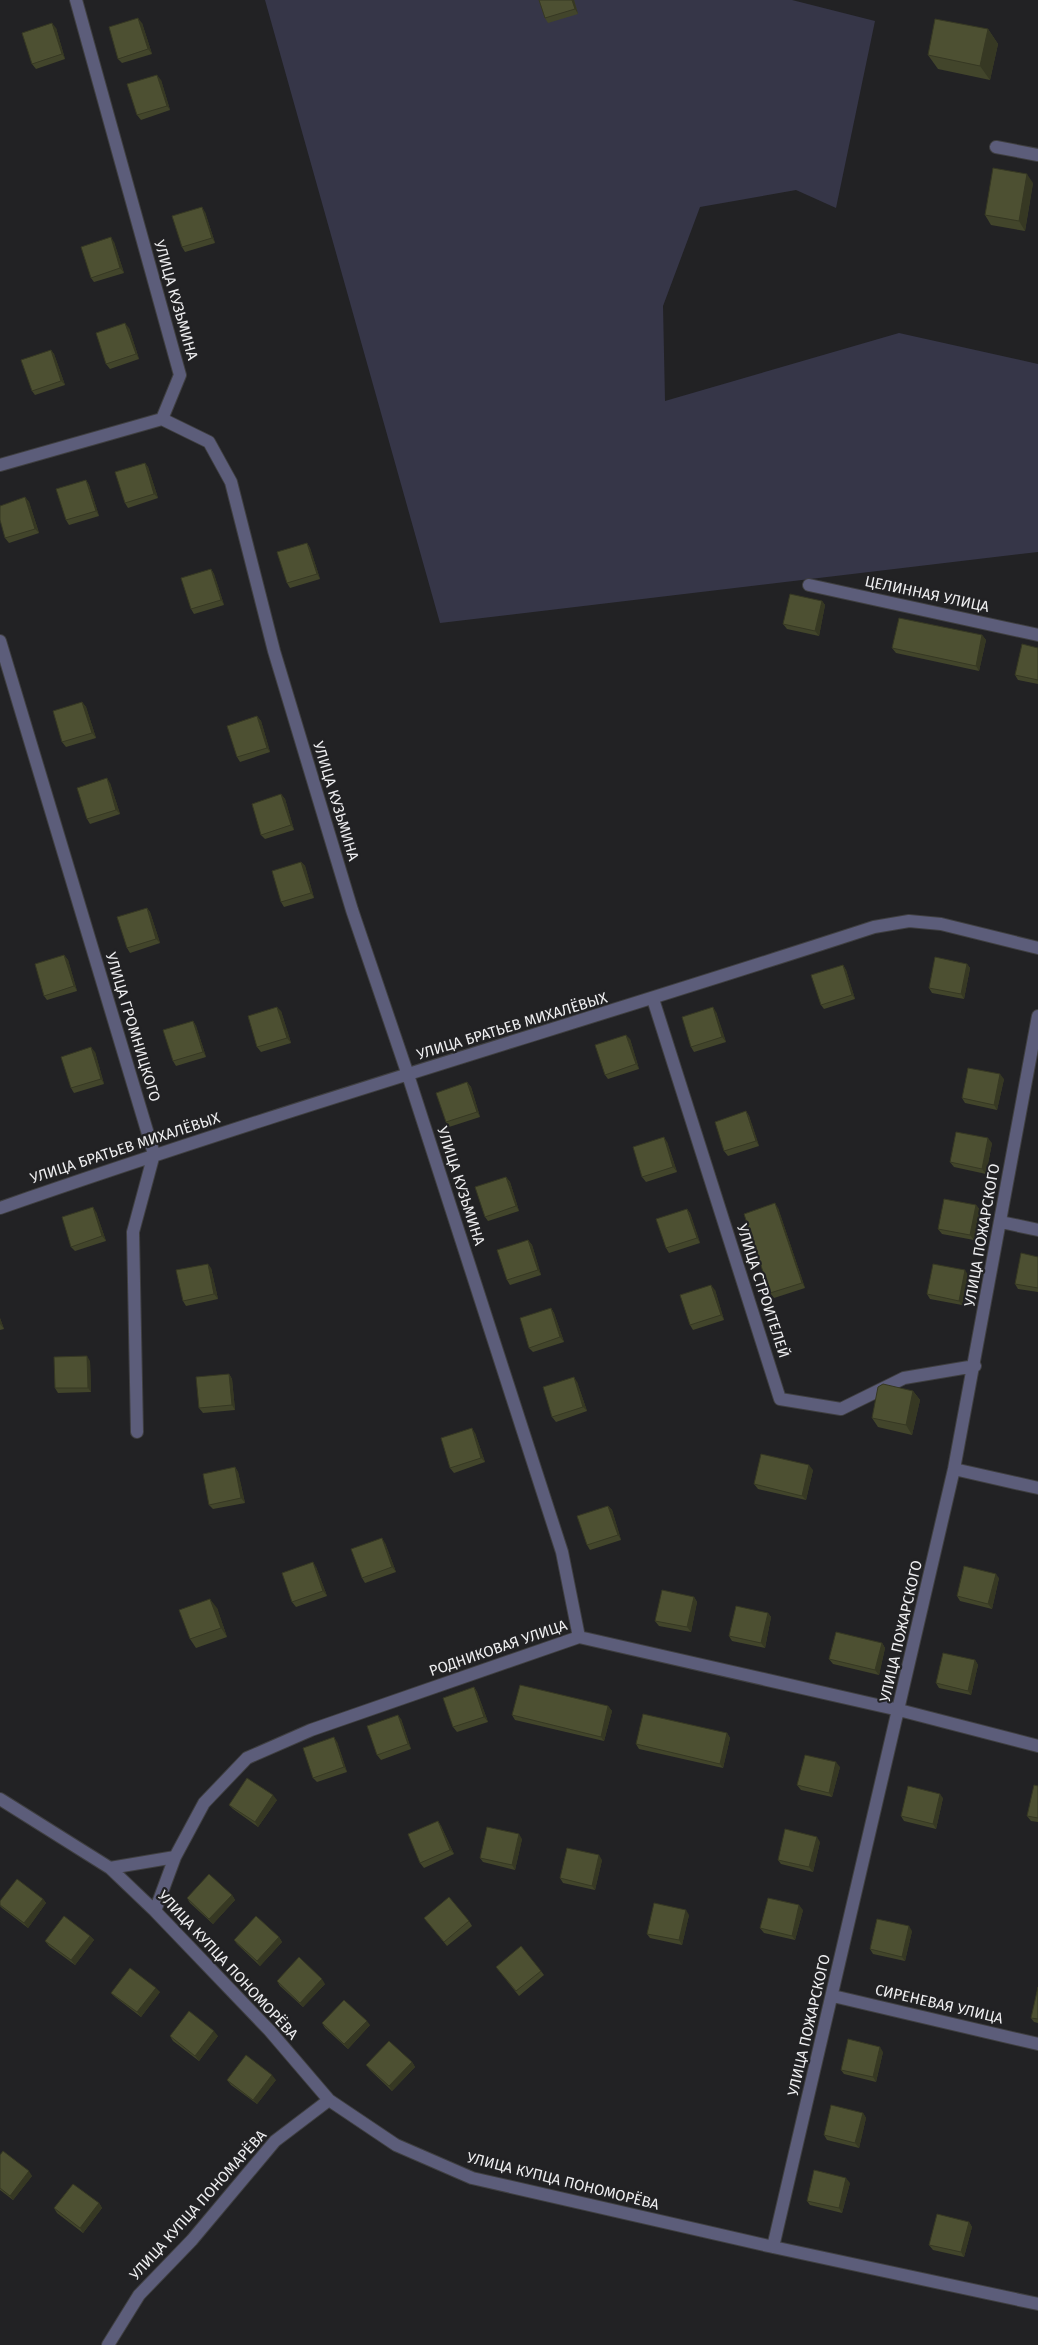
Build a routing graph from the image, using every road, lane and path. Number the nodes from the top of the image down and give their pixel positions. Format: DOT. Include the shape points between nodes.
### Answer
graph roads {
  1 [pos="76,0"];
  2 [pos="996,147"];
  3 [pos="1038,155"];
  4 [pos="162,419"];
  5 [pos="0,465"];
  6 [pos="809,585"];
  7 [pos="1038,635"];
  8 [pos="0,641"];
  9 [pos="1038,948"];
  10 [pos="653,999"];
  11 [pos="1038,1016"];
  12 [pos="408,1075"];
  13 [pos="154,1154"];
  14 [pos="0,1208"];
  15 [pos="1001,1222"];
  16 [pos="1038,1230"];
  17 [pos="974,1366"];
  18 [pos="137,1432"];
  19 [pos="954,1469"];
  20 [pos="1038,1488"];
  21 [pos="579,1637"];
  22 [pos="899,1710"];
  23 [pos="1038,1746"];
  24 [pos="0,1799"];
  25 [pos="175,1857"];
  26 [pos="110,1868"];
  27 [pos="155,1911"];
  28 [pos="833,1996"];
  29 [pos="1038,2044"];
  30 [pos="329,2100"];
  31 [pos="773,2248"];
  32 [pos="1038,2304"];
  33 [pos="108,2345"];
  1 -- 4 [label="street, УЛИЦА КУЗЬМИНА" via="180,375"];
  2 -- 3 [label="street"];
  4 -- 5 [label="street"];
  4 -- 12 [label="street, УЛИЦА КУЗЬМИНА" via="209,442 231,482 277,660 352,910"];
  6 -- 7 [label="street, ЦЕЛИННАЯ УЛИЦА"];
  8 -- 13 [label="street, УЛИЦА ГРОМНИЦКОГО"];
  9 -- 10 [label="street, УЛИЦА БРАТЬЕВ МИХАЛЁВЫХ" via="941,924 909,921 874,927"];
  10 -- 12 [label="street, УЛИЦА БРАТЬЕВ МИХАЛЁВЫХ"];
  10 -- 17 [label="street, УЛИЦА СТРОИТЕЛЕЙ" via="780,1399 840,1409 904,1378"];
  11 -- 15 [label="street, УЛИЦА ПОЖАРСКОГО"];
  12 -- 13 [label="street, УЛИЦА БРАТЬЕВ МИХАЛЁВЫХ"];
  12 -- 21 [label="street, УЛИЦА КУЗЬМИНА" via="562,1552"];
  13 -- 14 [label="street, УЛИЦА БРАТЬЕВ МИХАЛЁВЫХ"];
  13 -- 18 [label="street" via="133,1232"];
  15 -- 16 [label="street"];
  15 -- 17 [label="street, УЛИЦА ПОЖАРСКОГО"];
  17 -- 19 [label="street, УЛИЦА ПОЖАРСКОГО"];
  19 -- 20 [label="street"];
  19 -- 22 [label="street, УЛИЦА ПОЖАРСКОГО"];
  21 -- 22 [label="street, РОДНИКОВАЯ УЛИЦА"];
  21 -- 25 [label="street, РОДНИКОВАЯ УЛИЦА" via="311,1730 247,1758 204,1803"];
  22 -- 23 [label="street, РОДНИКОВАЯ УЛИЦА"];
  22 -- 28 [label="street, УЛИЦА ПОЖАРСКОГО"];
  24 -- 26 [label="street, УЛИЦА КУПЦА ПОНОМОРЁВА"];
  25 -- 26 [label="street"];
  25 -- 27 [label="street, РОДНИКОВАЯ УЛИЦА"];
  26 -- 27 [label="street, УЛИЦА КУПЦА ПОНОМОРЁВА"];
  27 -- 30 [label="street, УЛИЦА КУПЦА ПОНОМОРЁВА" via="270,2031"];
  28 -- 29 [label="street, СИРЕНЕВАЯ УЛИЦА"];
  28 -- 31 [label="street, УЛИЦА ПОЖАРСКОГО"];
  30 -- 31 [label="street, УЛИЦА КУПЦА ПОНОМОРЁВА" via="396,2145 472,2178"];
  30 -- 33 [label="street, УЛИЦА КУПЦА ПОНОМАРЁВА" via="275,2141 192,2240 139,2295"];
  31 -- 32 [label="street, УЛИЦА КУПЦА ПОНОМОРЁВА"];
}
